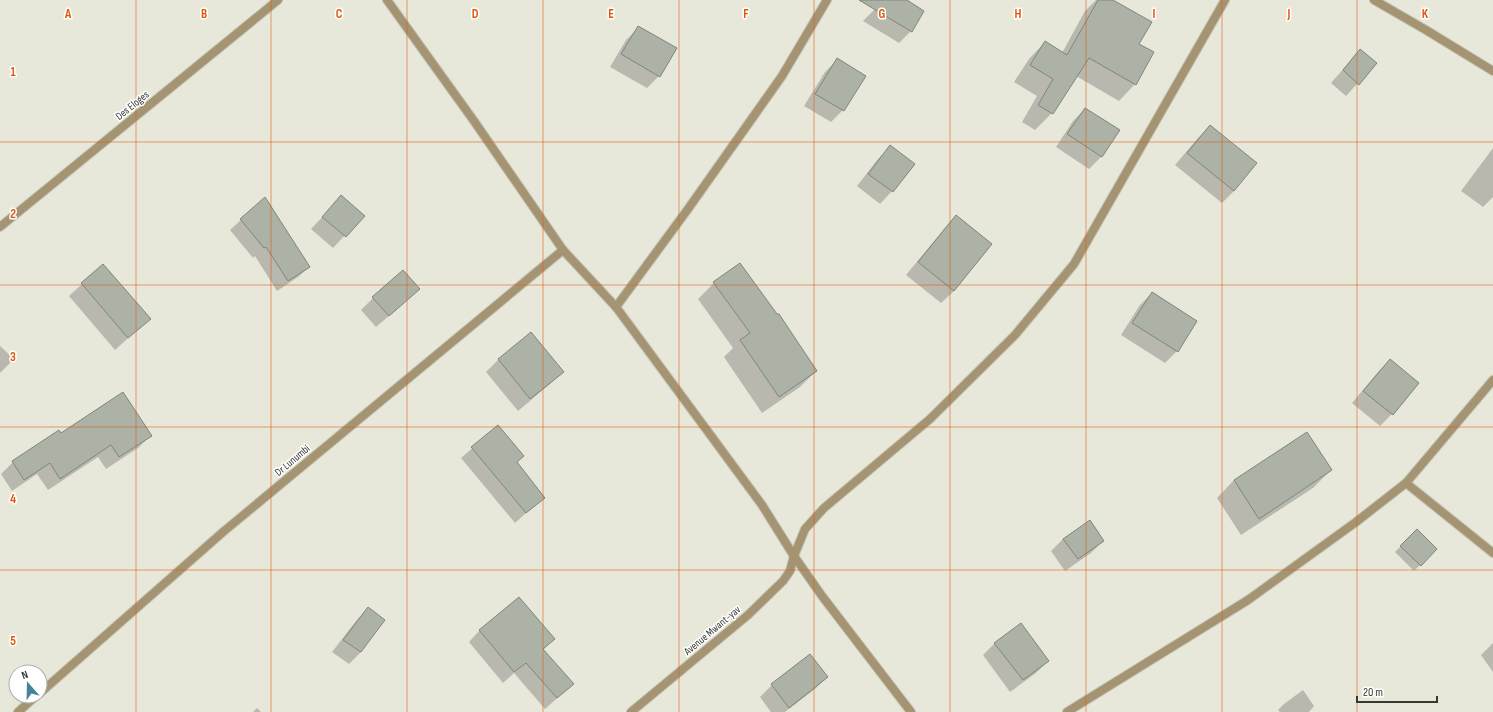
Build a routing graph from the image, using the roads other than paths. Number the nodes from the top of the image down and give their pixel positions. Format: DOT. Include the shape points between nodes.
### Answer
graph roads {
  1 [pos="278,0"];
  2 [pos="387,0"];
  3 [pos="827,0"];
  4 [pos="1374,0"];
  5 [pos="1223,1"];
  6 [pos="1493,72"];
  7 [pos="0,227"];
  8 [pos="563,250"];
  9 [pos="616,307"];
  10 [pos="1493,380"];
  11 [pos="1406,482"];
  12 [pos="1493,553"];
  13 [pos="794,556"];
  14 [pos="48,686"];
  15 [pos="27,704"];
  16 [pos="18,712"];
  17 [pos="631,712"];
  18 [pos="911,712"];
  19 [pos="1068,712"];
  1 -- 7 [label="street, Des Eloges"];
  2 -- 8 [label="street"];
  3 -- 9 [label="street" via="782,76"];
  4 -- 6 [label="street"];
  5 -- 13 [label="street, Avenue Mwant-yav" via="1074,264 1015,335 930,419 814,517 805,529"];
  8 -- 9 [label="street"];
  8 -- 14 [label="street, Dr Lunumbi" via="223,532"];
  9 -- 13 [label="street" via="762,505"];
  10 -- 11 [label="street"];
  11 -- 12 [label="street"];
  11 -- 19 [label="street" via="1356,522 1248,600"];
  13 -- 17 [label="street, Avenue Mwant-yav" via="790,571 783,581 748,615"];
  13 -- 18 [label="street"];
  15 -- 16 [label="street"];
}
